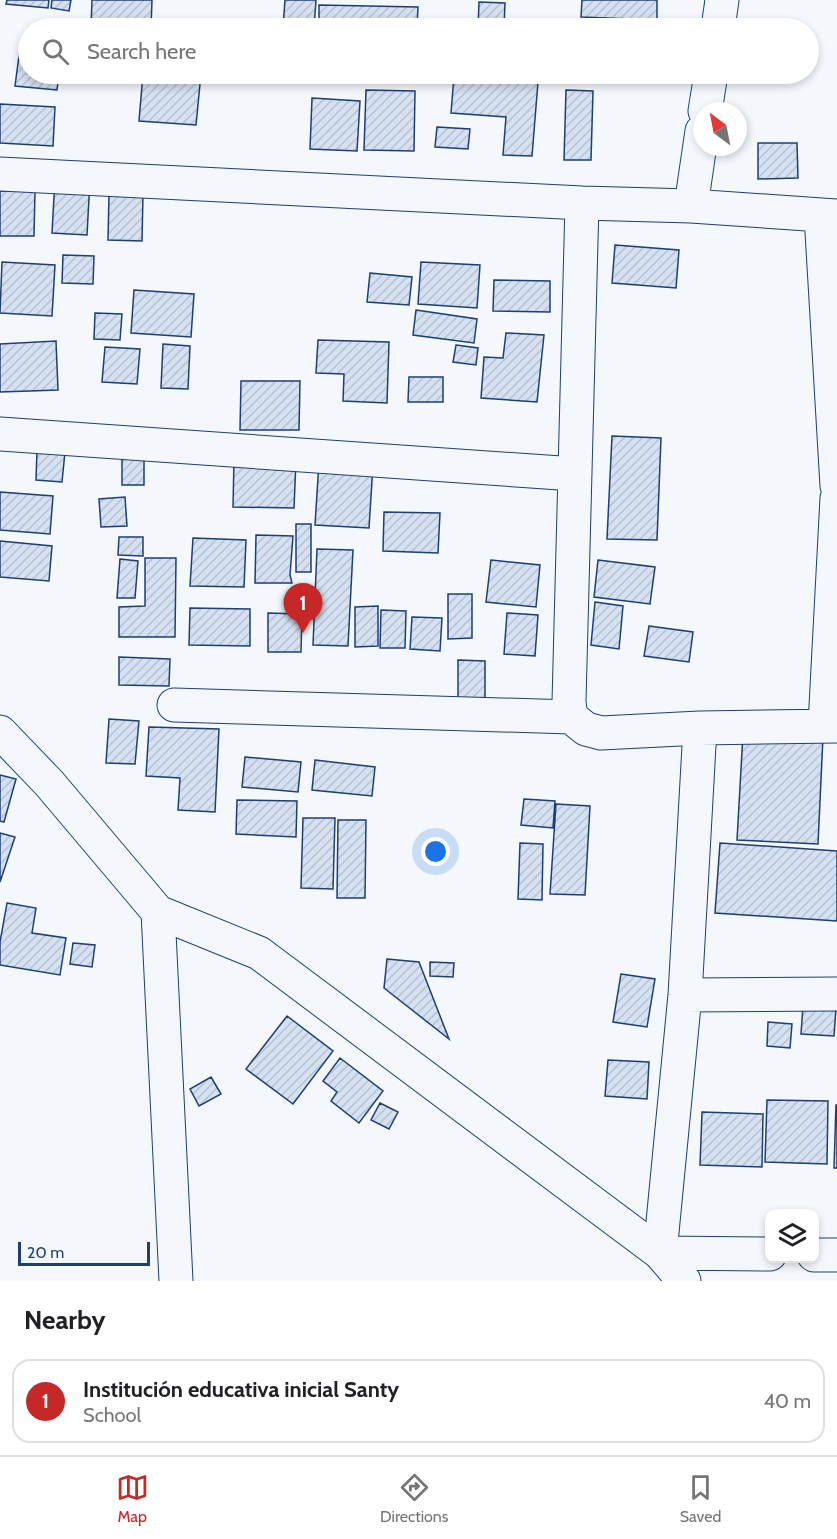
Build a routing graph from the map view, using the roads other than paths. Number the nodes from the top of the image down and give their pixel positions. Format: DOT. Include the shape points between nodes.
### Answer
graph roads {
  1 [pos="722,0"];
  2 [pos="719,18"];
  3 [pos="709,84"];
  4 [pos="706,102"];
  5 [pos="698,156"];
  6 [pos="0,174"];
  7 [pos="582,202"];
  8 [pos="691,206"];
  9 [pos="829,216"];
  10 [pos="0,434"];
  11 [pos="574,474"];
  12 [pos="837,486"];
  13 [pos="837,498"];
  14 [pos="174,705"];
  15 [pos="571,717"];
  16 [pos="831,726"];
  17 [pos="700,728"];
  18 [pos="0,732"];
  19 [pos="158,912"];
  20 [pos="837,994"];
  21 [pos="684,995"];
  22 [pos="660,1253"];
  23 [pos="765,1254"];
  24 [pos="819,1255"];
  25 [pos="837,1255"];
  26 [pos="176,1281"];
  27 [pos="684,1281"];
  1 -- 2 [label="street"];
  3 -- 4 [label="street"];
  5 -- 8 [label="street"];
  6 -- 7 [label="street"];
  7 -- 8 [label="street"];
  7 -- 11 [label="street"];
  8 -- 9 [label="street"];
  9 -- 12 [label="street"];
  10 -- 11 [label="street"];
  11 -- 15 [label="street"];
  13 -- 16 [label="street"];
  14 -- 15 [label="street"];
  15 -- 17 [label="street" via="586,729 601,733"];
  16 -- 17 [label="street"];
  17 -- 21 [label="street"];
  18 -- 19 [label="street" via="49,783"];
  19 -- 22 [label="street" via="259,953"];
  19 -- 26 [label="street"];
  20 -- 21 [label="street"];
  21 -- 22 [label="street"];
  22 -- 23 [label="street"];
  22 -- 27 [label="street"];
  24 -- 25 [label="street"];
}
